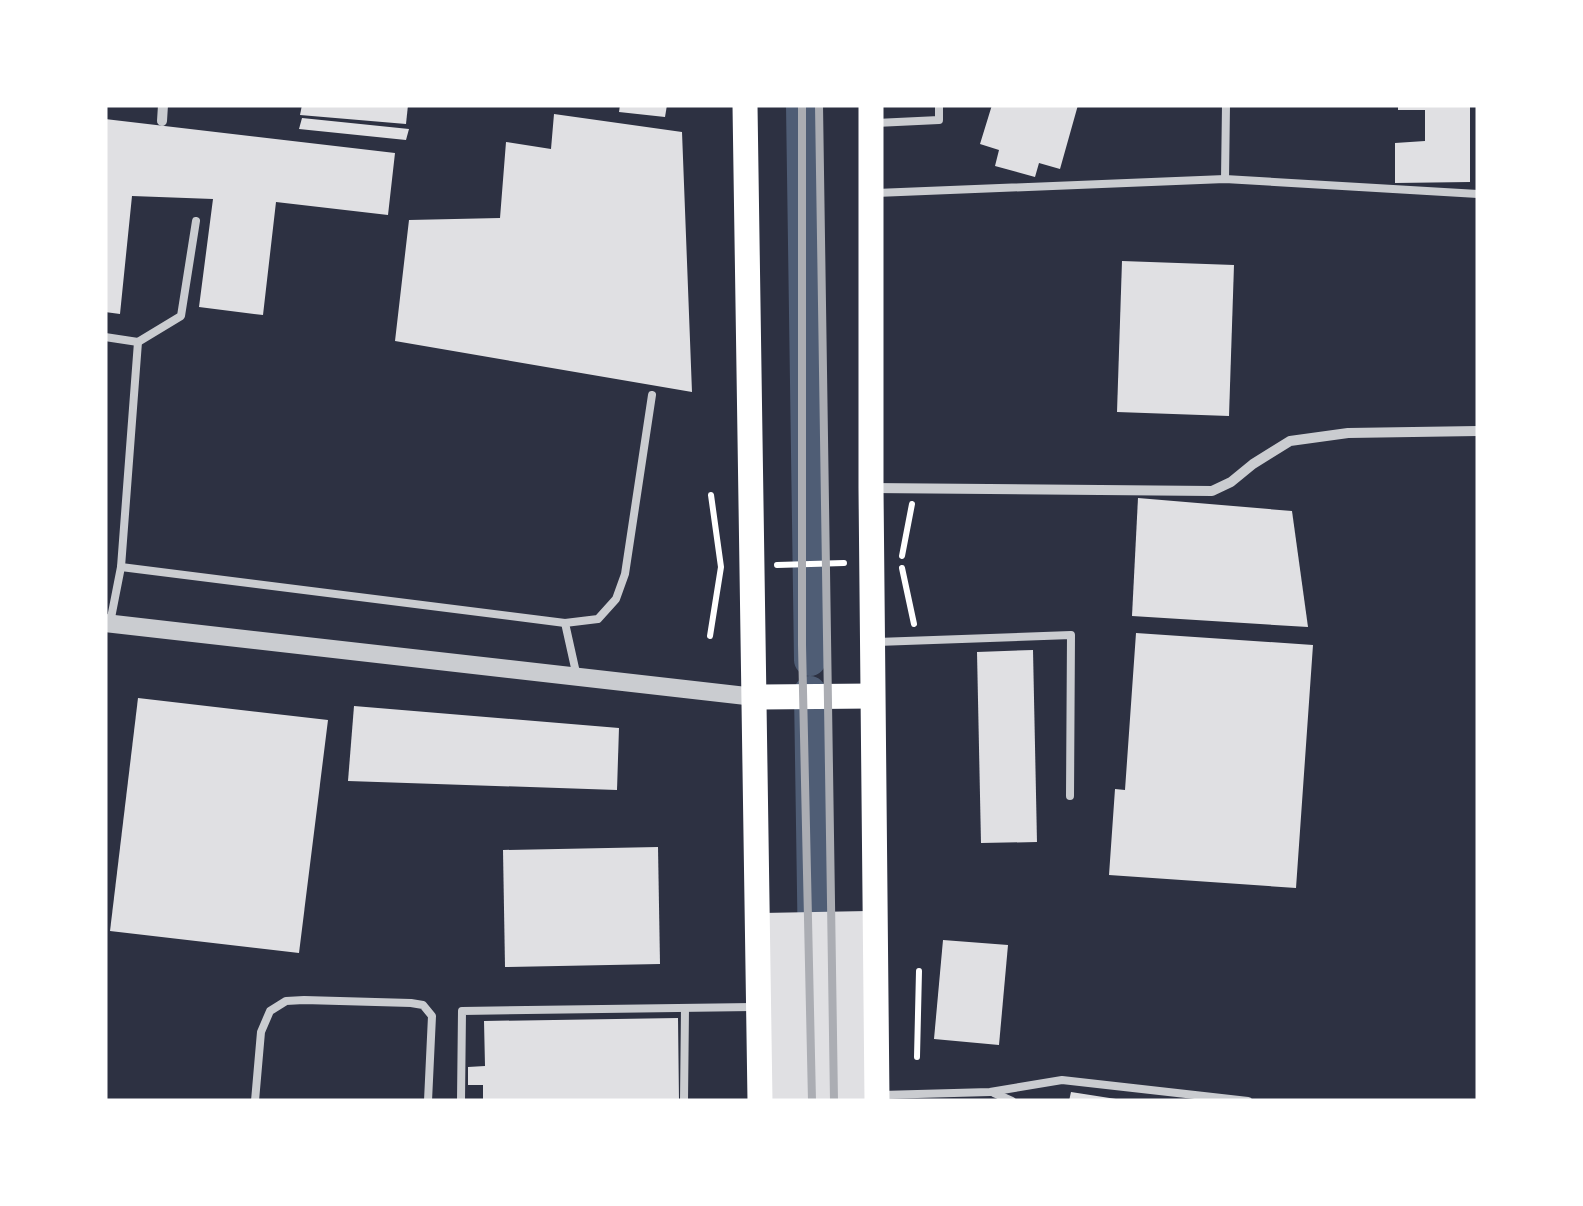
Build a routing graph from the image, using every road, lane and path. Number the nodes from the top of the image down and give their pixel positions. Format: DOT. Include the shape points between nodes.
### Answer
graph roads {
  1 [pos="163,105"];
  2 [pos="745,105"];
  3 [pos="939,105"];
  4 [pos="1226,105"];
  5 [pos="871,114"];
  6 [pos="162,121"];
  7 [pos="1225,179"];
  8 [pos="871,194"];
  9 [pos="1478,194"];
  10 [pos="196,221"];
  11 [pos="105,337"];
  12 [pos="138,342"];
  13 [pos="652,396"];
  14 [pos="1478,431"];
  15 [pos="871,488"];
  16 [pos="711,495"];
  17 [pos="913,502"];
  18 [pos="860,562"];
  19 [pos="761,566"];
  20 [pos="121,567"];
  21 [pos="108,623"];
  22 [pos="565,623"];
  23 [pos="915,625"];
  24 [pos="710,636"];
  25 [pos="872,642"];
  26 [pos="577,678"];
  27 [pos="766,696"];
  28 [pos="872,696"];
  29 [pos="1070,796"];
  30 [pos="920,971"];
  31 [pos="759,1007"];
  32 [pos="684,1008"];
  33 [pos="916,1057"];
  34 [pos="990,1092"];
  35 [pos="965,1093"];
  36 [pos="877,1098"];
  37 [pos="255,1101"];
  38 [pos="428,1101"];
  39 [pos="461,1101"];
  40 [pos="684,1101"];
  41 [pos="760,1101"];
  42 [pos="958,1101"];
  43 [pos="1012,1101"];
  44 [pos="1248,1101"];
  1 -- 6 [label="street"];
  2 -- 27 [label="main road"];
  3 -- 5 [label="lane" via="939,120"];
  4 -- 7 [label="lane"];
  5 -- 8 [label="main road"];
  7 -- 8 [label="lane"];
  7 -- 9 [label="lane"];
  8 -- 15 [label="main road"];
  10 -- 12 [label="lane" via="181,316"];
  11 -- 12 [label="lane"];
  12 -- 20 [label="lane"];
  13 -- 22 [label="lane" via="616,599 598,619"];
  14 -- 15 [label="street" via="1348,432 1290,441 1212,491"];
  15 -- 25 [label="main road"];
  16 -- 24 [label="path" via="721,567"];
  17 -- 23 [label="path" via="900,561"];
  18 -- 19 [label="path"];
  20 -- 21 [label="lane"];
  20 -- 22 [label="lane"];
  21 -- 26 [label="street"];
  22 -- 26 [label="lane"];
  25 -- 28 [label="main road"];
  25 -- 29 [label="lane" via="1071,635"];
  26 -- 27 [label="street"];
  27 -- 28 [label="main road"];
  27 -- 31 [label="main road"];
  28 -- 36 [label="main road"];
  30 -- 33 [label="path"];
  31 -- 32 [label="lane"];
  31 -- 41 [label="main road"];
  32 -- 39 [label="lane" via="462,1011"];
  32 -- 40 [label="lane"];
  34 -- 35 [label="lane"];
  34 -- 43 [label="lane"];
  34 -- 44 [label="lane" via="1062,1080"];
  35 -- 36 [label="lane"];
  35 -- 42 [label="lane"];
  37 -- 38 [label="lane" via="261,1032 270,1011 304,1000 423,1005 432,1016"];
}
